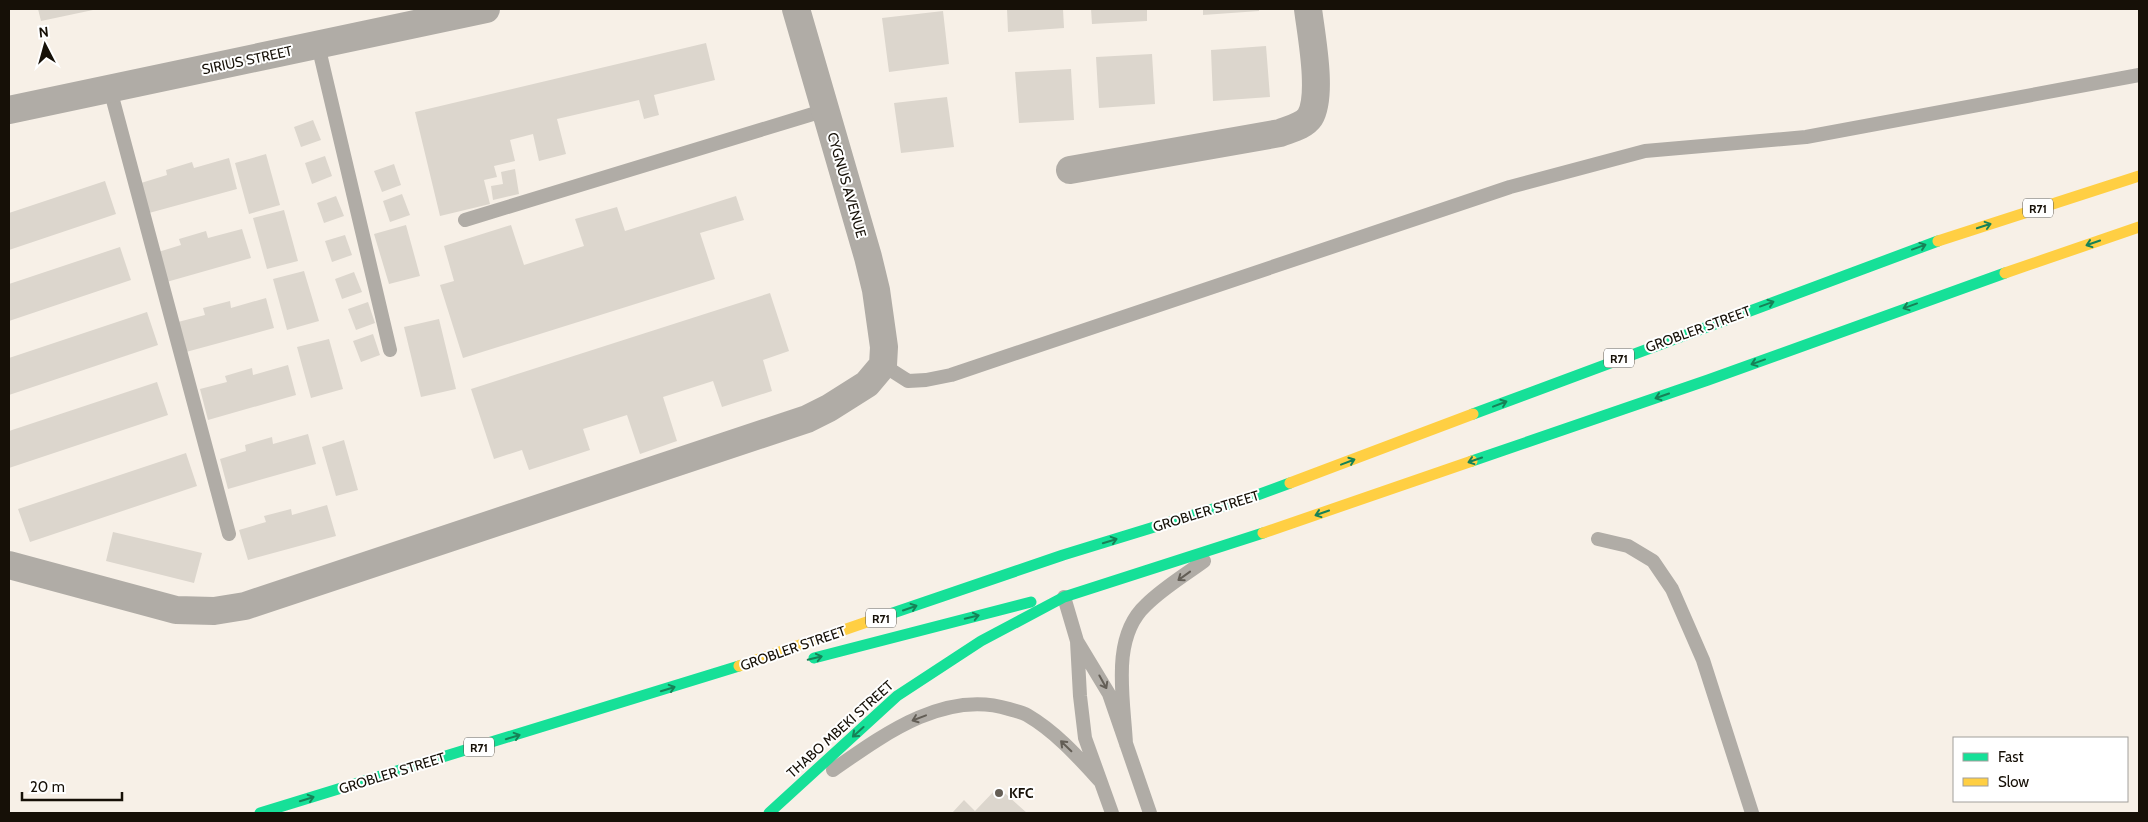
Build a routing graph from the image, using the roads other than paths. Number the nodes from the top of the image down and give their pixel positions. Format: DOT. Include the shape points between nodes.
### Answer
graph roads {
  1 [pos="486,9"];
  2 [pos="796,9"];
  3 [pos="1308,9"];
  4 [pos="318,45"];
  5 [pos="2139,75"];
  6 [pos="110,89"];
  7 [pos="9,110"];
  8 [pos="826,110"];
  9 [pos="1070,170"];
  10 [pos="2139,176"];
  11 [pos="465,220"];
  12 [pos="2139,227"];
  13 [pos="390,350"];
  14 [pos="883,365"];
  15 [pos="1302,479"];
  16 [pos="1281,498"];
  17 [pos="228,534"];
  18 [pos="1598,538"];
  19 [pos="1223,547"];
  20 [pos="1170,550"];
  21 [pos="9,565"];
  22 [pos="1064,597"];
  23 [pos="1077,640"];
  24 [pos="805,660"];
  25 [pos="767,669"];
  26 [pos="698,680"];
  27 [pos="1126,744"];
  28 [pos="1100,781"];
  29 [pos="1105,797"];
  30 [pos="1148,807"];
  31 [pos="279,811"];
  32 [pos="260,813"];
  33 [pos="770,813"];
  34 [pos="1100,813"];
  35 [pos="1112,813"];
  36 [pos="1156,813"];
  37 [pos="1752,813"];
  1 -- 4 [label="street, SIRIUS STREET"];
  2 -- 8 [label="street, CYGNUS AVENUE"];
  3 -- 9 [label="street" via="1316,99 1306,121 1280,133"];
  4 -- 6 [label="street, SIRIUS STREET"];
  4 -- 13 [label="lane"];
  5 -- 14 [label="lane" via="1806,137 1645,151 1510,187 951,375 908,381"];
  6 -- 7 [label="street, SIRIUS STREET"];
  6 -- 17 [label="lane"];
  8 -- 11 [label="lane"];
  8 -- 14 [label="street, CYGNUS AVENUE" via="876,290 884,347"];
  15 -- 10 [label="main road, GROBLER STREET / R71, one-way" via="1937,241"];
  12 -- 19 [label="main road, one-way" via="1699,384"];
  14 -- 21 [label="street" via="867,384 807,420 245,606 214,611 176,610"];
  15 -- 16 [label="main road"];
  26 -- 15 [label="main road, GROBLER STREET / R71, one-way" via="1054,558"];
  18 -- 37 [label="lane" via="1628,546 1653,561 1672,588 1703,660"];
  19 -- 22 [label="main road"];
  19 -- 27 [label="lane, one-way" via="1146,604 1128,628 1123,647"];
  20 -- 22 [label="main road" via="1098,578"];
  22 -- 23 [label="lane"];
  24 -- 22 [label="main road, one-way" via="1027,603"];
  22 -- 33 [label="main road, THABO MBEKI STREET, one-way" via="980,641 898,696"];
  23 -- 27 [label="lane, one-way" via="1104,682"];
  23 -- 28 [label="lane" via="1083,724"];
  25 -- 26 [label="main road"];
  31 -- 26 [label="main road, GROBLER STREET / R71, one-way"];
  27 -- 30 [label="lane"];
  28 -- 29 [label="lane"];
  28 -- 33 [label="lane, one-way" via="1049,729 1025,714 994,704 962,705 944,708 904,724"];
  29 -- 34 [label="lane"];
  29 -- 35 [label="lane"];
  30 -- 36 [label="lane"];
  31 -- 32 [label="main road, GROBLER STREET / R71"];
}
